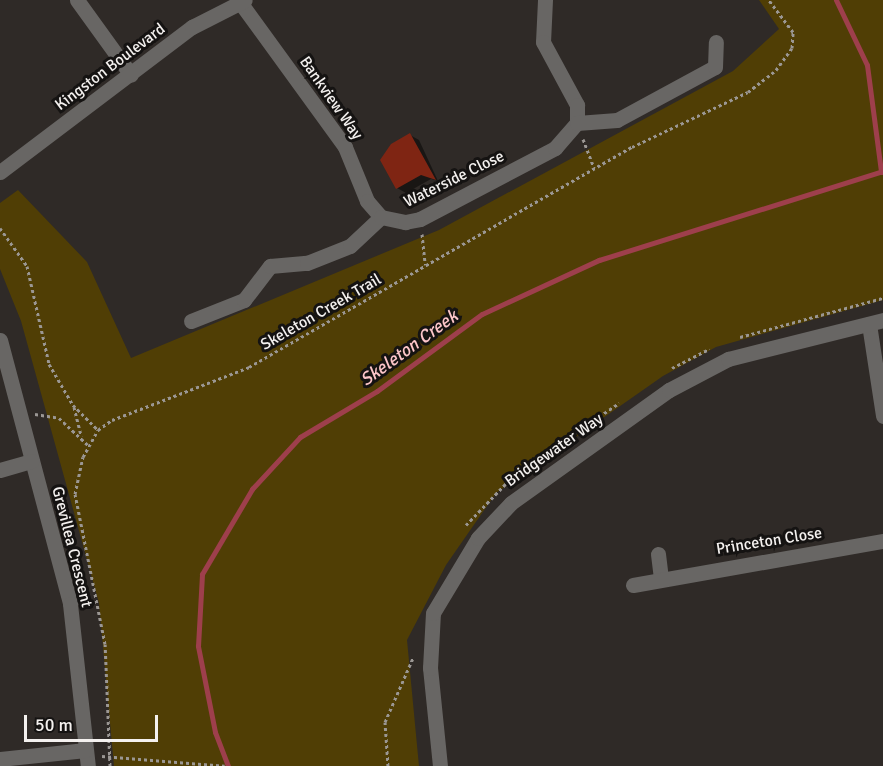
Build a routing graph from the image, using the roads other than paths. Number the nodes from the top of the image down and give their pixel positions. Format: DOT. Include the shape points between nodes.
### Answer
graph roads {
  1 [pos="77,0"];
  2 [pos="545,0"];
  3 [pos="244,2"];
  4 [pos="716,42"];
  5 [pos="130,75"];
  6 [pos="577,123"];
  7 [pos="0,172"];
  8 [pos="381,217"];
  9 [pos="191,321"];
  10 [pos="876,322"];
  11 [pos="0,340"];
  12 [pos="883,416"];
  13 [pos="32,461"];
  14 [pos="0,470"];
  15 [pos="883,541"];
  16 [pos="658,554"];
  17 [pos="661,577"];
  18 [pos="633,585"];
  19 [pos="86,750"];
  20 [pos="0,759"];
  21 [pos="88,766"];
  22 [pos="440,766"];
  1 -- 5 [label="street"];
  2 -- 6 [label="street" via="543,42 577,105"];
  3 -- 5 [label="street, Kingston Boulevard" via="200,22"];
  3 -- 8 [label="street, Bankview Way" via="345,147 367,201"];
  4 -- 6 [label="street" via="715,67 616,120"];
  5 -- 7 [label="street, Kingston Boulevard"];
  6 -- 8 [label="street, Waterside Close" via="555,148 420,219 405,222"];
  8 -- 9 [label="street" via="350,246 307,263 270,266 244,300"];
  10 -- 12 [label="street"];
  10 -- 22 [label="street, Bridgewater Way" via="728,359 669,390 511,503 478,538 433,613 430,668"];
  11 -- 13 [label="street, Grevillea Crescent"];
  13 -- 14 [label="street"];
  13 -- 19 [label="street, Grevillea Crescent" via="70,604"];
  15 -- 17 [label="street, Princeton Close"];
  16 -- 17 [label="street"];
  17 -- 18 [label="street, Princeton Close"];
  19 -- 20 [label="street"];
  19 -- 21 [label="street, Grevillea Crescent"];
}
